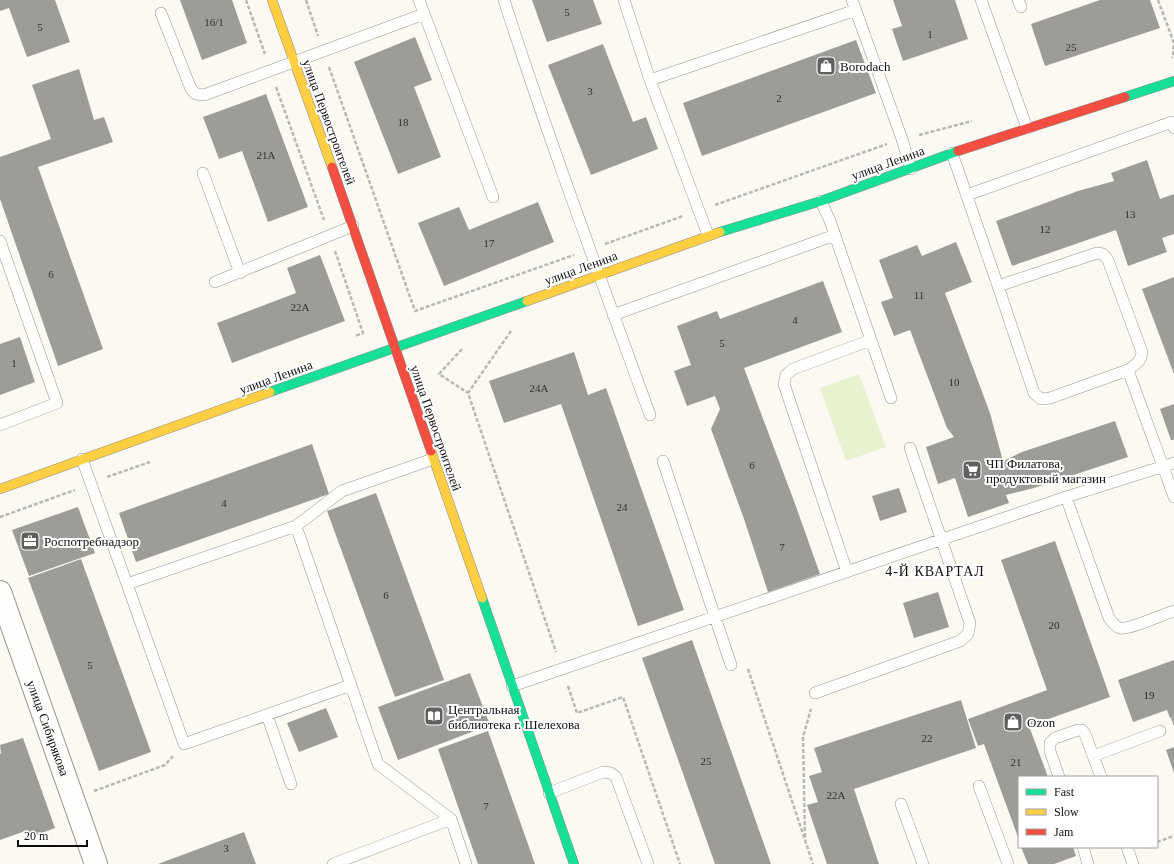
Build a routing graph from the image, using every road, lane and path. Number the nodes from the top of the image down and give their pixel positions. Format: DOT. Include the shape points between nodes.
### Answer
graph roads {
  1 [pos="272,0"];
  2 [pos="306,0"];
  3 [pos="419,0"];
  4 [pos="504,0"];
  5 [pos="624,0"];
  6 [pos="981,0"];
  7 [pos="1158,0"];
  8 [pos="854,5"];
  9 [pos="161,13"];
  10 [pos="424,14"];
  11 [pos="324,51"];
  12 [pos="1168,61"];
  13 [pos="294,62"];
  14 [pos="650,80"];
  15 [pos="1174,81"];
  16 [pos="976,120"];
  17 [pos="1028,128"];
  18 [pos="1174,128"];
  19 [pos="902,139"];
  20 [pos="952,153"];
  21 [pos="911,169"];
  22 [pos="203,173"];
  23 [pos="967,195"];
  24 [pos="493,197"];
  25 [pos="821,200"];
  26 [pos="699,211"];
  27 [pos="353,226"];
  28 [pos="708,235"];
  29 [pos="835,235"];
  30 [pos="0,241"];
  31 [pos="590,249"];
  32 [pos="240,273"];
  33 [pos="598,275"];
  34 [pos="215,282"];
  35 [pos="998,286"];
  36 [pos="613,315"];
  37 [pos="511,332"];
  38 [pos="871,340"];
  39 [pos="394,348"];
  40 [pos="461,349"];
  41 [pos="1128,370"];
  42 [pos="468,393"];
  43 [pos="891,398"];
  44 [pos="650,415"];
  45 [pos="0,425"];
  46 [pos="910,448"];
  47 [pos="82,459"];
  48 [pos="433,459"];
  49 [pos="663,461"];
  50 [pos="151,462"];
  51 [pos="1174,463"];
  52 [pos="1162,467"];
  53 [pos="91,484"];
  54 [pos="0,489"];
  55 [pos="1066,497"];
  56 [pos="1174,497"];
  57 [pos="0,517"];
  58 [pos="296,526"];
  59 [pos="941,540"];
  60 [pos="847,572"];
  61 [pos="127,584"];
  62 [pos="0,592"];
  63 [pos="1174,611"];
  64 [pos="716,617"];
  65 [pos="731,665"];
  66 [pos="562,669"];
  67 [pos="351,685"];
  68 [pos="512,686"];
  69 [pos="815,693"];
  70 [pos="267,715"];
  71 [pos="1160,731"];
  72 [pos="184,744"];
  73 [pos="1094,756"];
  74 [pos="1059,776"];
  75 [pos="1101,776"];
  76 [pos="291,784"];
  77 [pos="979,786"];
  78 [pos="549,793"];
  79 [pos="73,799"];
  80 [pos="901,804"];
  81 [pos="451,819"];
  82 [pos="1174,836"];
  83 [pos="805,839"];
  84 [pos="1158,842"];
  85 [pos="1082,848"];
  86 [pos="1127,848"];
  87 [pos="96,864"];
  88 [pos="333,864"];
  89 [pos="466,864"];
  90 [pos="574,864"];
  91 [pos="648,864"];
  92 [pos="680,864"];
  93 [pos="813,864"];
  94 [pos="923,864"];
  95 [pos="1008,864"];
  96 [pos="1088,864"];
  97 [pos="1133,864"];
  1 -- 13 [label="street, улица Первостроителей"];
  2 -- 11 [label="path"];
  3 -- 10 [label="lane"];
  4 -- 31 [label="lane"];
  5 -- 14 [label="lane"];
  6 -- 17 [label="lane"];
  7 -- 12 [label="path" via="1174,43 1174,56"];
  8 -- 14 [label="lane"];
  8 -- 19 [label="lane"];
  9 -- 13 [label="lane" via="191,89 196,94 204,95"];
  10 -- 11 [label="lane"];
  10 -- 24 [label="lane"];
  11 -- 13 [label="lane"];
  11 -- 31 [label="path" via="415,311"];
  13 -- 27 [label="street, улица Первостроителей"];
  14 -- 26 [label="lane"];
  15 -- 17 [label="street, улица Ленина"];
  16 -- 19 [label="path"];
  17 -- 20 [label="street, улица Ленина"];
  18 -- 23 [label="lane" via="1172,122"];
  19 -- 21 [label="lane"];
  19 -- 26 [label="path"];
  20 -- 21 [label="street, улица Ленина"];
  20 -- 23 [label="lane"];
  21 -- 25 [label="street, улица Ленина"];
  22 -- 32 [label="lane"];
  23 -- 35 [label="lane"];
  25 -- 28 [label="street, улица Ленина"];
  25 -- 29 [label="lane"];
  26 -- 28 [label="lane"];
  26 -- 31 [label="path"];
  27 -- 32 [label="lane"];
  27 -- 39 [label="street, улица Первостроителей"];
  28 -- 33 [label="street, улица Ленина"];
  29 -- 36 [label="lane"];
  29 -- 38 [label="lane"];
  30 -- 45 [label="lane" via="57,403"];
  31 -- 33 [label="lane"];
  32 -- 34 [label="lane"];
  33 -- 36 [label="lane"];
  33 -- 39 [label="street, улица Ленина"];
  35 -- 41 [label="lane" via="1034,393 1041,399"];
  35 -- 41 [label="lane" via="1103,254 1108,260 1142,352 1141,358"];
  36 -- 44 [label="lane"];
  37 -- 42 [label="path"];
  38 -- 43 [label="lane"];
  38 -- 60 [label="lane" via="793,369 786,375 784,384"];
  39 -- 47 [label="street, улица Ленина"];
  39 -- 48 [label="street, улица Первостроителей"];
  40 -- 42 [label="path" via="439,374"];
  41 -- 52 [label="lane"];
  42 -- 66 [label="path"];
  46 -- 59 [label="lane"];
  47 -- 53 [label="lane"];
  47 -- 54 [label="street, улица Ленина"];
  48 -- 58 [label="lane" via="342,491"];
  48 -- 68 [label="street, улица Первостроителей"];
  49 -- 64 [label="lane"];
  50 -- 53 [label="path"];
  51 -- 52 [label="lane"];
  52 -- 55 [label="lane"];
  52 -- 56 [label="lane"];
  53 -- 57 [label="path"];
  53 -- 61 [label="lane"];
  55 -- 59 [label="lane"];
  55 -- 63 [label="lane" via="1109,618 1114,624 1120,628 1128,628"];
  58 -- 61 [label="lane"];
  58 -- 67 [label="lane"];
  59 -- 60 [label="lane"];
  59 -- 69 [label="lane" via="970,623 968,634 960,640"];
  60 -- 64 [label="lane"];
  61 -- 72 [label="lane"];
  62 -- 79 [label="street, улица Сибирякова"];
  64 -- 65 [label="lane"];
  64 -- 66 [label="lane"];
  65 -- 83 [label="path" via="746,663"];
  66 -- 68 [label="lane"];
  66 -- 92 [label="path" via="577,713 623,697"];
  67 -- 70 [label="lane"];
  67 -- 81 [label="lane" via="378,764"];
  68 -- 78 [label="street, улица Первостроителей"];
  69 -- 83 [label="path" via="803,737"];
  70 -- 72 [label="lane"];
  70 -- 76 [label="lane"];
  71 -- 73 [label="lane"];
  72 -- 79 [label="path" via="165,765"];
  73 -- 74 [label="lane" via="1082,730 1055,738 1050,742 1050,751"];
  73 -- 75 [label="lane"];
  77 -- 95 [label="lane"];
  78 -- 90 [label="street, улица Первостроителей"];
  78 -- 91 [label="lane" via="603,772 611,773 616,777"];
  79 -- 87 [label="street, улица Сибирякова"];
  80 -- 94 [label="lane"];
  81 -- 88 [label="lane"];
  81 -- 89 [label="lane"];
  82 -- 84 [label="path"];
  83 -- 93 [label="path"];
  85 -- 96 [label="lane"];
  86 -- 97 [label="lane"];
}
